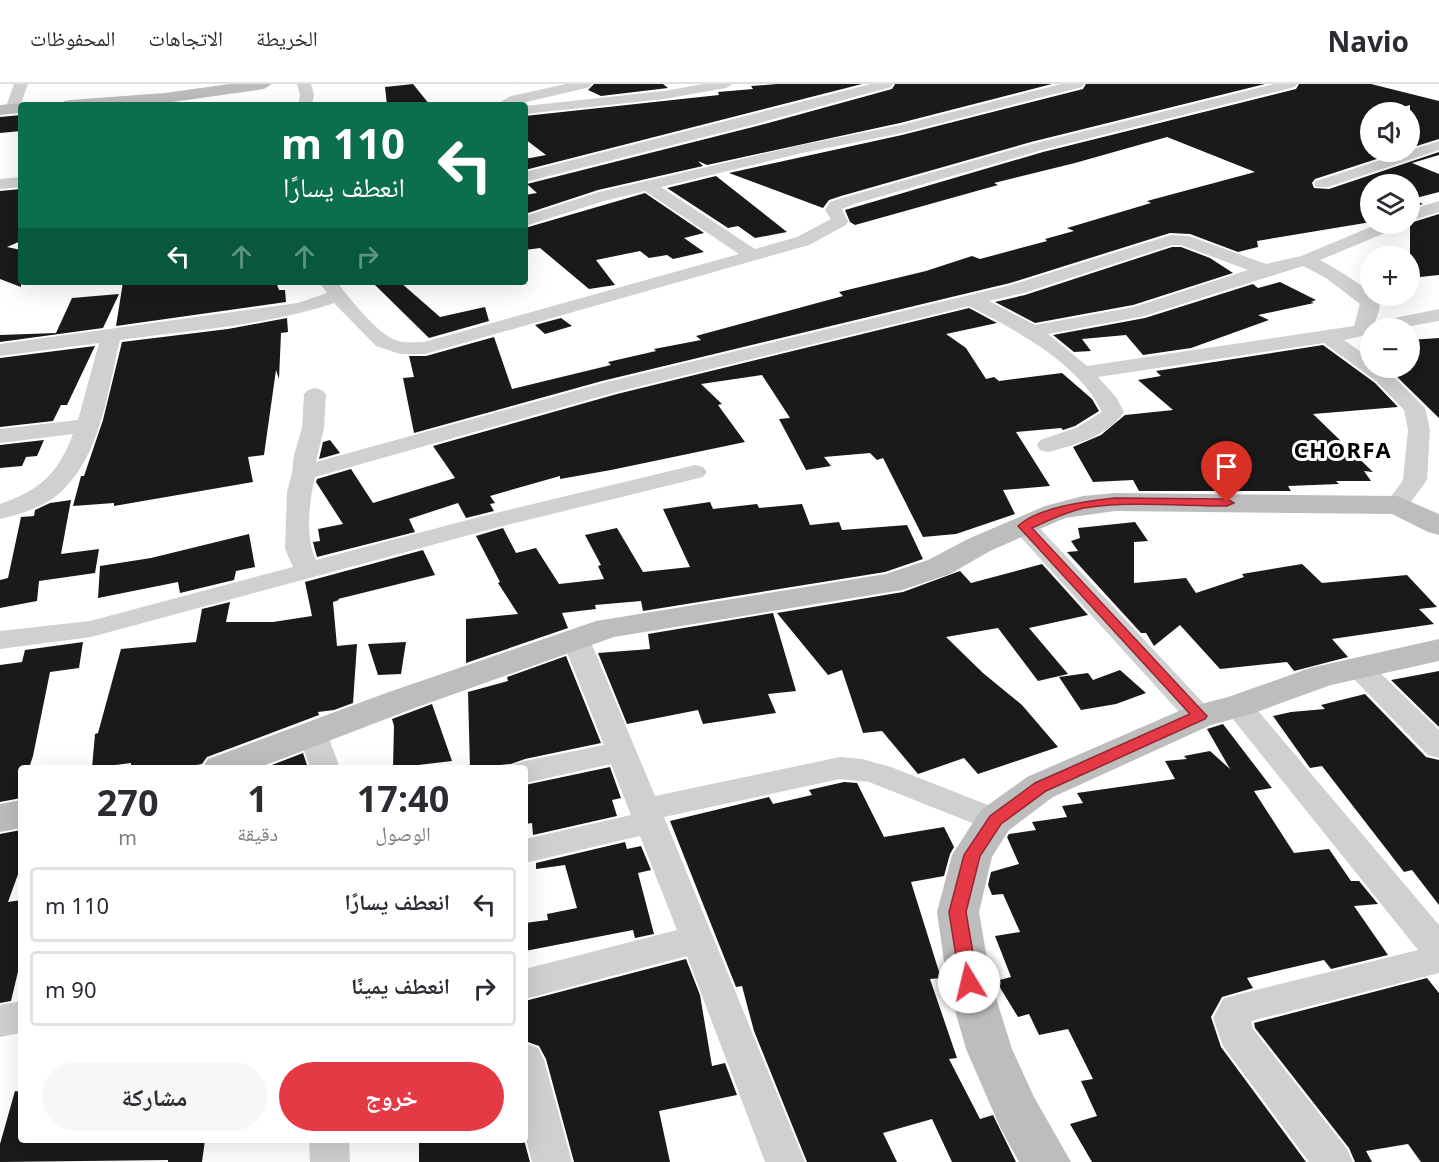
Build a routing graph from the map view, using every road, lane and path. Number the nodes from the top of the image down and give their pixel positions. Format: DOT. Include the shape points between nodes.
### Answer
graph roads {
  1 [pos="21,84"];
  2 [pos="264,84"];
  3 [pos="304,84"];
  4 [pos="585,84"];
  5 [pos="726,84"];
  6 [pos="886,84"];
  7 [pos="1077,84"];
  8 [pos="1290,84"];
  9 [pos="227,87"];
  10 [pos="164,102"];
  11 [pos="306,102"];
  12 [pos="509,102"];
  13 [pos="11,109"];
  14 [pos="528,110"];
  15 [pos="1439,145"];
  16 [pos="528,176"];
  17 [pos="18,182"];
  18 [pos="0,184"];
  19 [pos="1322,184"];
  20 [pos="649,186"];
  21 [pos="1439,206"];
  22 [pos="1420,213"];
  23 [pos="528,219"];
  24 [pos="1367,234"];
  25 [pos="754,256"];
  26 [pos="1306,260"];
  27 [pos="1265,270"];
  28 [pos="333,289"];
  29 [pos="972,300"];
  30 [pos="1439,315"];
  31 [pos="1365,318"];
  32 [pos="1420,318"];
  33 [pos="1032,330"];
  34 [pos="1360,330"];
  35 [pos="111,335"];
  36 [pos="1328,337"];
  37 [pos="0,350"];
  38 [pos="1082,373"];
  39 [pos="315,394"];
  40 [pos="86,426"];
  41 [pos="0,436"];
  42 [pos="1048,445"];
  43 [pos="1417,454"];
  44 [pos="1439,460"];
  45 [pos="695,472"];
  46 [pos="304,473"];
  47 [pos="1397,505"];
  48 [pos="0,513"];
  49 [pos="1024,526"];
  50 [pos="1439,526"];
  51 [pos="308,571"];
  52 [pos="0,640"];
  53 [pos="576,640"];
  54 [pos="1439,651"];
  55 [pos="1359,668"];
  56 [pos="1238,706"];
  57 [pos="1199,716"];
  58 [pos="313,732"];
  59 [pos="1439,748"];
  60 [pos="621,752"];
  61 [pos="229,765"];
  62 [pos="325,765"];
  63 [pos="528,771"];
  64 [pos="18,815"];
  65 [pos="647,816"];
  66 [pos="0,818"];
  67 [pos="995,820"];
  68 [pos="528,849"];
  69 [pos="698,939"];
  70 [pos="1439,950"];
  71 [pos="1439,959"];
  72 [pos="528,983"];
  73 [pos="18,1018"];
  74 [pos="0,1021"];
  75 [pos="528,1071"];
  76 [pos="329,1143"];
  77 [pos="330,1162"];
  78 [pos="552,1162"];
  79 [pos="785,1162"];
  80 [pos="1046,1162"];
  81 [pos="1334,1162"];
  1 -- 13 [label="street"];
  2 -- 9 [label="street"];
  3 -- 11 [label="street"];
  4 -- 12 [label="street"];
  5 -- 14 [label="street"];
  6 -- 16 [label="street"];
  7 -- 20 [label="street" via="903,129"];
  8 -- 25 [label="street" via="1037,147 842,203 832,210 840,222 831,228"];
  9 -- 10 [label="street"];
  15 -- 19 [label="street"];
  17 -- 18 [label="street"];
  20 -- 23 [label="street"];
  20 -- 25 [label="street"];
  21 -- 22 [label="street"];
  24 -- 26 [label="street"];
  25 -- 28 [label="street" via="425,348 399,348 383,342"];
  26 -- 27 [label="street"];
  26 -- 31 [label="street" via="1369,302"];
  27 -- 29 [label="street" via="1175,239 1079,271"];
  27 -- 33 [label="street" via="1137,312"];
  28 -- 35 [label="street" via="301,308"];
  29 -- 33 [label="street"];
  29 -- 46 [label="street" via="610,387"];
  30 -- 32 [label="street"];
  33 -- 38 [label="street"];
  34 -- 36 [label="street"];
  35 -- 37 [label="street"];
  35 -- 40 [label="street"];
  36 -- 38 [label="street"];
  36 -- 43 [label="street" via="1383,377 1413,408 1419,430"];
  38 -- 42 [label="street" via="1110,402 1113,412 1103,422"];
  39 -- 46 [label="street"];
  40 -- 41 [label="street"];
  40 -- 48 [label="street" via="79,452 56,484 40,496"];
  43 -- 44 [label="street"];
  43 -- 47 [label="street" via="1415,480"];
  45 -- 51 [label="street"];
  46 -- 51 [label="street" via="298,500 298,549"];
  47 -- 49 [label="street" via="1115,502 1055,512"];
  47 -- 50 [label="street"];
  49 -- 53 [label="street" via="939,567 891,584 608,628"];
  49 -- 57 [label="street"];
  51 -- 52 [label="street" via="91,629"];
  53 -- 58 [label="street"];
  53 -- 60 [label="street"];
  54 -- 55 [label="street"];
  55 -- 56 [label="street" via="1322,676"];
  55 -- 59 [label="street"];
  56 -- 57 [label="street"];
  56 -- 70 [label="street"];
  57 -- 67 [label="street" via="1040,787"];
  58 -- 61 [label="street"];
  58 -- 62 [label="street"];
  60 -- 63 [label="street"];
  60 -- 65 [label="street"];
  64 -- 66 [label="street"];
  65 -- 67 [label="street" via="840,768 858,768 873,770"];
  65 -- 68 [label="street"];
  65 -- 69 [label="street"];
  67 -- 80 [label="street" via="972,855 958,912 969,982 988,1049"];
  69 -- 72 [label="street"];
  69 -- 79 [label="street"];
  71 -- 81 [label="street" via="1236,1010 1232,1018 1236,1035"];
  73 -- 74 [label="street"];
  75 -- 78 [label="street"];
  76 -- 77 [label="street"];
}
